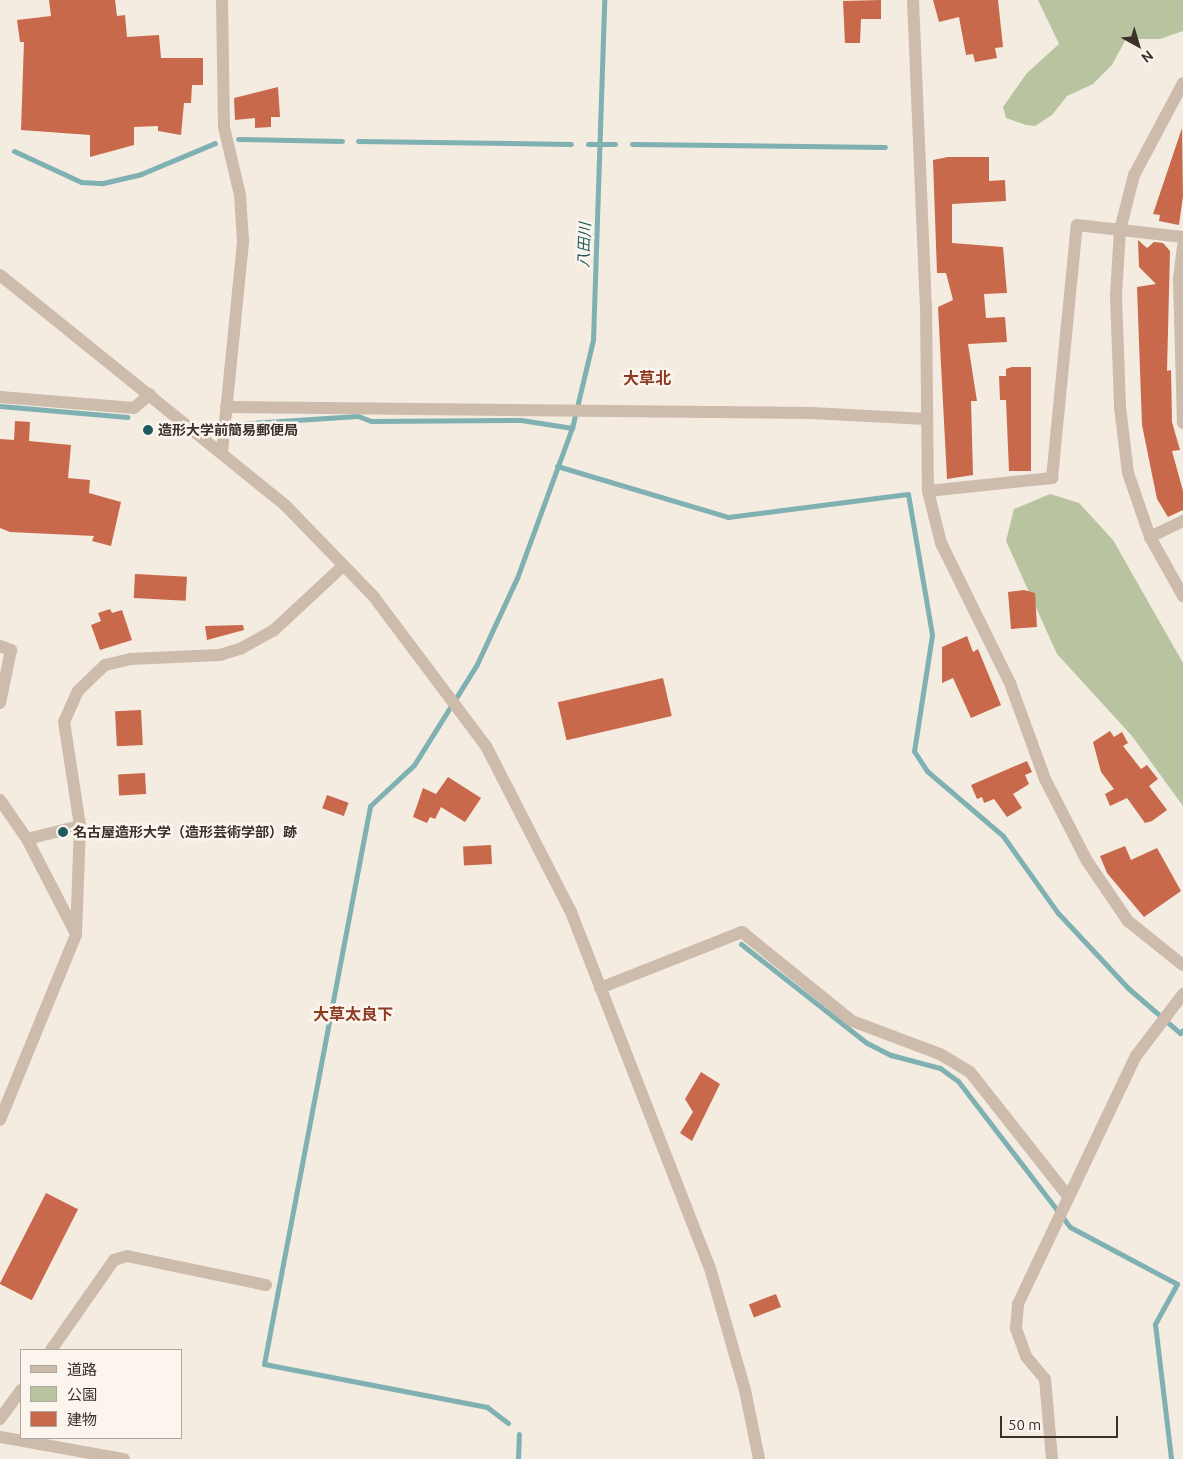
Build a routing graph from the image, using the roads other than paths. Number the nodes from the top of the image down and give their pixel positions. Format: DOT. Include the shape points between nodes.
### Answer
graph roads {
  1 [pos="222,0"];
  2 [pos="913,0"];
  3 [pos="1183,83"];
  4 [pos="1120,230"];
  5 [pos="1183,237"];
  6 [pos="1183,246"];
  7 [pos="0,275"];
  8 [pos="150,394"];
  9 [pos="0,396"];
  10 [pos="226,407"];
  11 [pos="926,419"];
  12 [pos="1183,420"];
  13 [pos="222,452"];
  14 [pos="928,491"];
  15 [pos="1183,521"];
  16 [pos="1150,536"];
  17 [pos="343,566"];
  18 [pos="1183,596"];
  19 [pos="0,646"];
  20 [pos="0,703"];
  21 [pos="0,800"];
  22 [pos="80,826"];
  23 [pos="27,839"];
  24 [pos="76,935"];
  25 [pos="1183,966"];
  26 [pos="600,988"];
  27 [pos="1183,994"];
  28 [pos="0,1120"];
  29 [pos="1067,1195"];
  30 [pos="266,1284"];
  31 [pos="52,1349"];
  32 [pos="20,1391"];
  33 [pos="0,1419"];
  34 [pos="0,1437"];
  35 [pos="124,1459"];
  36 [pos="759,1459"];
  37 [pos="1052,1459"];
  1 -- 10 [label="street" via="224,127 240,195 243,242"];
  2 -- 11 [label="street" via="926,305"];
  3 -- 4 [label="street" via="1144,151"];
  4 -- 5 [label="street"];
  4 -- 14 [label="street" via="1077,225 1052,478"];
  4 -- 16 [label="street" via="1116,296 1122,442 1136,504"];
  6 -- 12 [label="street" via="1179,280"];
  7 -- 8 [label="street"];
  8 -- 9 [label="street" via="134,408"];
  8 -- 13 [label="street"];
  10 -- 11 [label="street" via="811,413"];
  10 -- 13 [label="street"];
  11 -- 14 [label="street"];
  13 -- 17 [label="street" via="285,505"];
  14 -- 25 [label="street" via="941,543 1010,683 1066,821 1128,921"];
  15 -- 16 [label="street"];
  16 -- 18 [label="street"];
  17 -- 22 [label="street" via="272,631 240,649 220,655 122,661 105,665 78,690 64,722"];
  17 -- 26 [label="street" via="445,686 473,728 532,828"];
  19 -- 20 [label="street" via="11,650"];
  21 -- 23 [label="street"];
  22 -- 23 [label="street"];
  22 -- 24 [label="street"];
  23 -- 24 [label="street"];
  24 -- 28 [label="street"];
  26 -- 29 [label="street" via="742,932 852,1021 940,1054 970,1072"];
  26 -- 36 [label="street" via="710,1268 746,1390"];
  27 -- 29 [label="street" via="1136,1056"];
  29 -- 37 [label="street" via="1018,1304 1016,1328 1026,1356 1045,1379"];
  30 -- 31 [label="street" via="127,1256 114,1260"];
  32 -- 33 [label="street"];
  34 -- 35 [label="street"];
}
